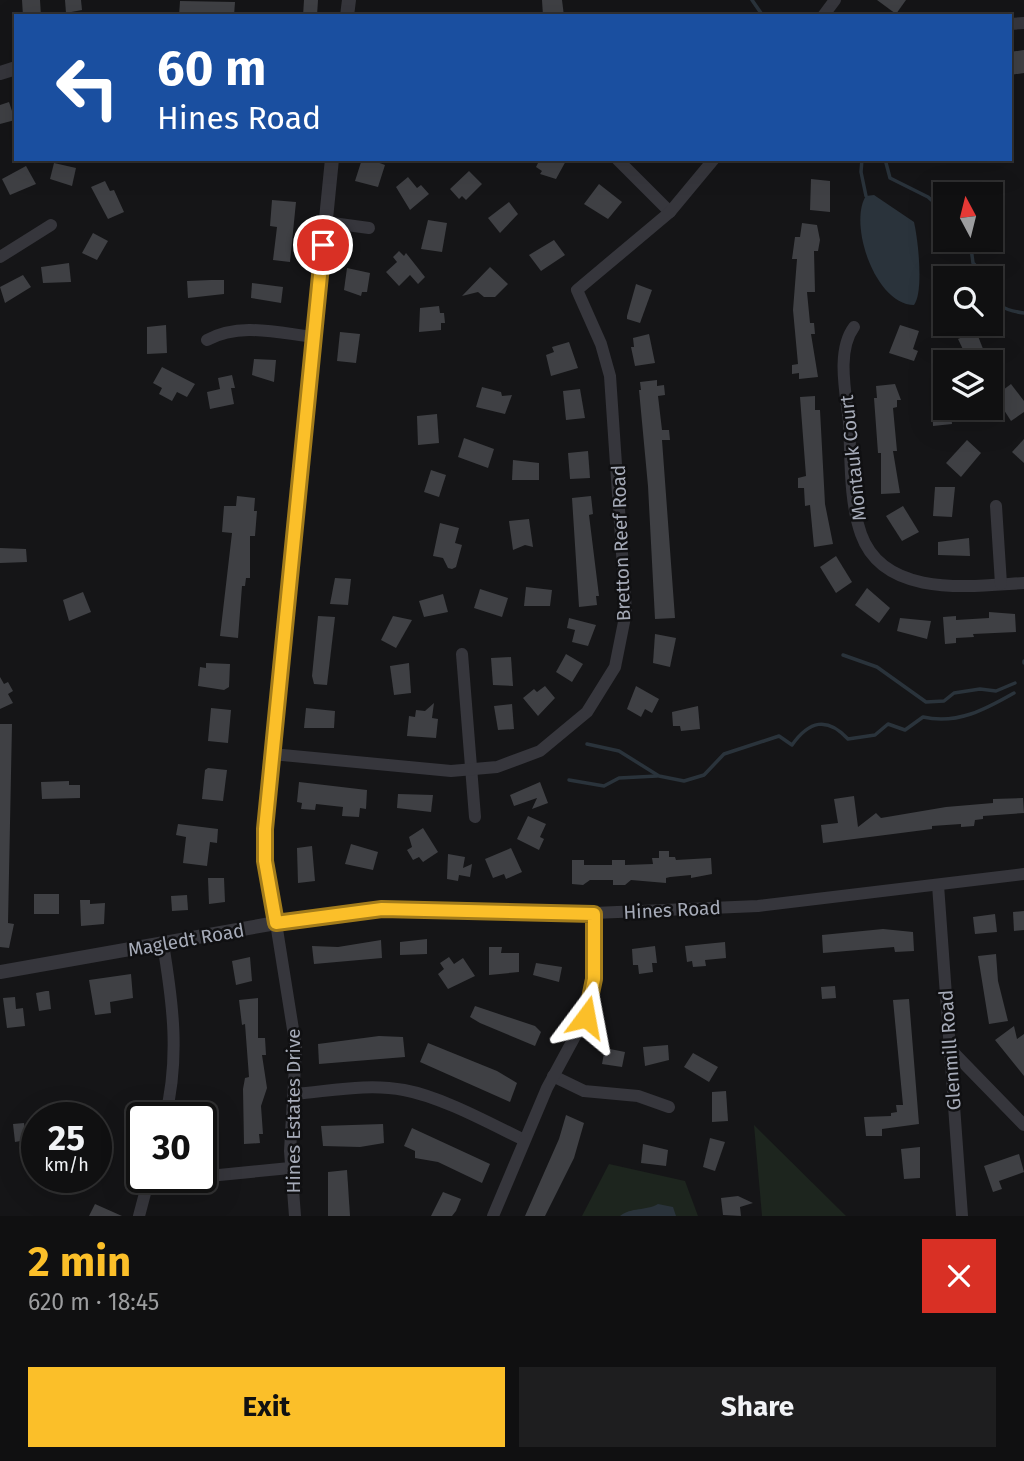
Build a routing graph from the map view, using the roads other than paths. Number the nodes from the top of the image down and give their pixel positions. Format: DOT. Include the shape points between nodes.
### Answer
graph roads {
  1 [pos="332,161"];
  2 [pos="619,161"];
  3 [pos="712,161"];
  4 [pos="670,212"];
  5 [pos="325,222"];
  6 [pos="51,225"];
  7 [pos="369,228"];
  8 [pos="0,257"];
  9 [pos="854,327"];
  10 [pos="314,337"];
  11 [pos="207,340"];
  12 [pos="996,506"];
  13 [pos="1024,583"];
  14 [pos="1000,584"];
  15 [pos="462,654"];
  16 [pos="272,754"];
  17 [pos="471,770"];
  18 [pos="475,817"];
  19 [pos="1024,874"];
  20 [pos="938,885"];
  21 [pos="594,914"];
  22 [pos="276,923"];
  23 [pos="163,944"];
  24 [pos="0,972"];
  25 [pos="950,1049"];
  26 [pos="553,1076"];
  27 [pos="295,1094"];
  28 [pos="168,1102"];
  29 [pos="669,1107"];
  30 [pos="1024,1125"];
  31 [pos="524,1140"];
  32 [pos="290,1168"];
  33 [pos="217,1175"];
  34 [pos="145,1193"];
  35 [pos="139,1216"];
  36 [pos="295,1216"];
  37 [pos="493,1216"];
  38 [pos="962,1216"];
  1 -- 5 [label="street"];
  2 -- 4 [label="street"];
  3 -- 4 [label="street"];
  4 -- 17 [label="street, Bretton Reef Road" via="577,290 610,376 626,589 615,667 598,696 556,740 520,760"];
  5 -- 7 [label="street"];
  5 -- 10 [label="street"];
  6 -- 8 [label="street"];
  9 -- 14 [label="street, Montauk Court" via="846,344 846,393 857,518 866,544 893,572 918,583"];
  10 -- 11 [label="street" via="243,329"];
  10 -- 16 [label="street"];
  12 -- 14 [label="street"];
  13 -- 14 [label="street, Montauk Court"];
  15 -- 17 [label="street"];
  16 -- 17 [label="street, Bretton Reef Road"];
  16 -- 22 [label="street" via="265,850"];
  17 -- 18 [label="street"];
  19 -- 20 [label="street, Hines Road"];
  20 -- 21 [label="street, Hines Road" via="783,904"];
  20 -- 25 [label="street, Glenmill Road"];
  21 -- 22 [label="street, Hines Road" via="382,909"];
  21 -- 26 [label="street" via="590,1006"];
  22 -- 23 [label="street, Magledt Road"];
  22 -- 27 [label="street, Hines Estates Drive" via="294,1022"];
  23 -- 24 [label="street, Magledt Road"];
  23 -- 28 [label="street" via="176,1031"];
  25 -- 30 [label="street"];
  25 -- 38 [label="street, Glenmill Road"];
  26 -- 29 [label="street" via="584,1091 638,1096"];
  26 -- 31 [label="street"];
  27 -- 31 [label="street" via="370,1087 404,1090"];
  27 -- 32 [label="street, Hines Estates Drive"];
  31 -- 37 [label="street"];
  32 -- 33 [label="street"];
  32 -- 36 [label="street, Hines Estates Drive"];
  34 -- 35 [label="street"];
}
